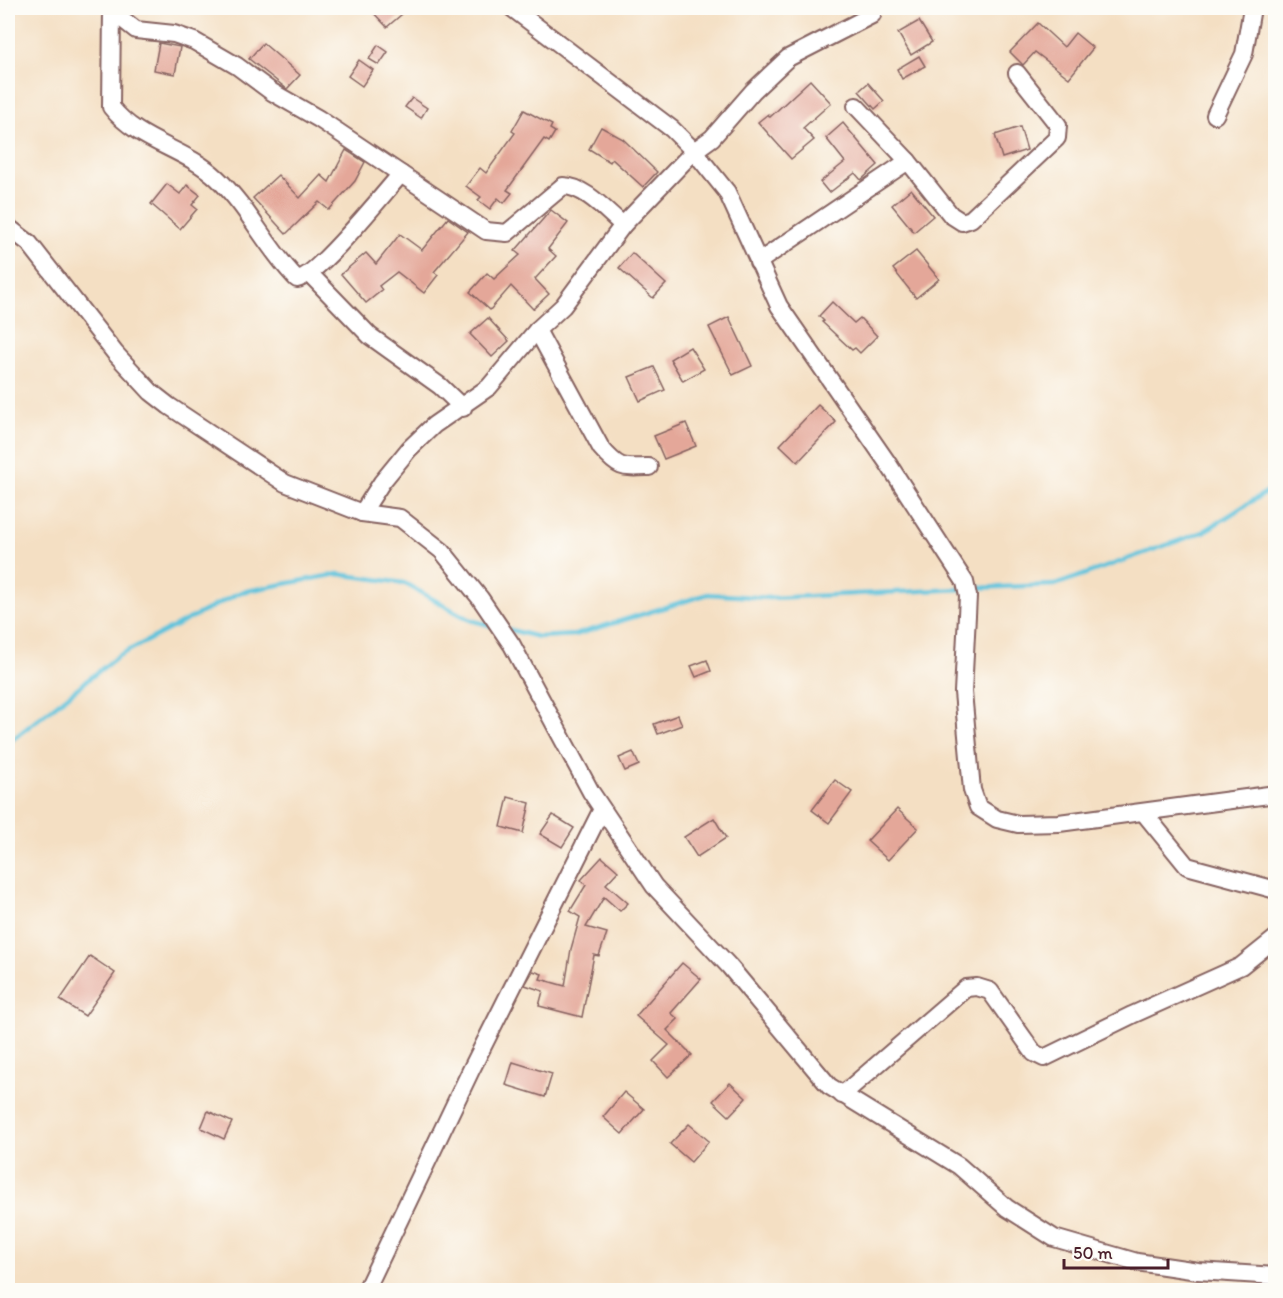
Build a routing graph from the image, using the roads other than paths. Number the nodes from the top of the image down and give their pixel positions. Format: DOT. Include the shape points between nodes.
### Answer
graph roads {
  1 [pos="512,8"];
  2 [pos="1252,8"];
  3 [pos="112,9"];
  4 [pos="872,15"];
  5 [pos="1017,73"];
  6 [pos="856,106"];
  7 [pos="1215,115"];
  8 [pos="694,151"];
  9 [pos="908,161"];
  10 [pos="401,174"];
  11 [pos="623,225"];
  12 [pos="8,227"];
  13 [pos="758,262"];
  14 [pos="310,274"];
  15 [pos="537,330"];
  16 [pos="463,408"];
  17 [pos="649,467"];
  18 [pos="362,513"];
  19 [pos="1275,794"];
  20 [pos="602,809"];
  21 [pos="1144,813"];
  22 [pos="1275,890"];
  23 [pos="1275,938"];
  24 [pos="842,1095"];
  25 [pos="1275,1275"];
  26 [pos="366,1290"];
  1 -- 8 [label="street" via="643,105"];
  2 -- 7 [label="street" via="1244,54"];
  3 -- 10 [label="street" via="136,30 174,34 194,41"];
  3 -- 14 [label="street" via="111,107 136,131 216,177 288,270 297,279"];
  4 -- 8 [label="street" via="788,58 712,138"];
  5 -- 9 [label="street" via="1058,125 1057,138 971,219 962,222 951,215"];
  6 -- 9 [label="street"];
  8 -- 11 [label="street"];
  8 -- 13 [label="street" via="728,192"];
  9 -- 13 [label="street"];
  10 -- 11 [label="street" via="495,234 507,233 563,186 580,190"];
  10 -- 14 [label="street"];
  11 -- 15 [label="street" via="563,306"];
  12 -- 18 [label="street" via="29,243 151,392 285,483"];
  13 -- 21 [label="street" via="779,306 965,582 968,596 963,693 972,790 978,807 997,819 1018,824"];
  14 -- 16 [label="street" via="370,336 440,386"];
  15 -- 16 [label="street" via="489,387"];
  15 -- 17 [label="street" via="601,448 615,465"];
  16 -- 18 [label="street" via="434,425 409,449 381,482"];
  18 -- 20 [label="street" via="400,518 442,551 512,645"];
  19 -- 21 [label="street"];
  20 -- 24 [label="street" via="654,885 729,966 829,1086"];
  20 -- 26 [label="street" via="491,1028"];
  21 -- 22 [label="street" via="1187,866"];
  23 -- 24 [label="street" via="1241,966 1044,1058 1029,1046 990,991 966,987"];
  24 -- 25 [label="street" via="959,1166 1007,1208 1054,1238 1137,1262 1198,1271"];
}
